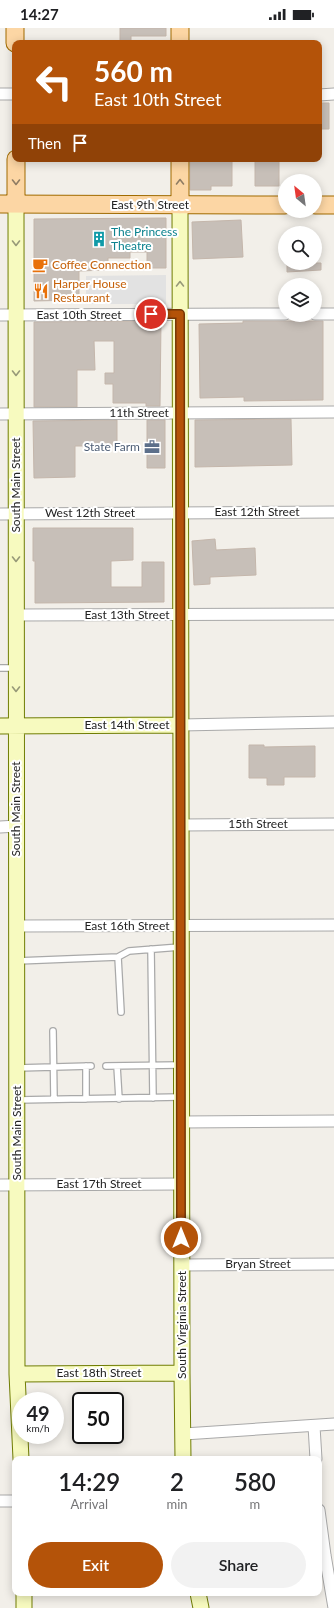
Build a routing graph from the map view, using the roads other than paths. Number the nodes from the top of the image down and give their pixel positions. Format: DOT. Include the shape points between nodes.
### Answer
graph roads {
  1 [pos="15,28"];
  2 [pos="180,28"];
  3 [pos="15,40"];
  4 [pos="180,40"];
  5 [pos="0,94"];
  6 [pos="12,94"];
  7 [pos="322,94"];
  8 [pos="334,94"];
  9 [pos="15,162"];
  10 [pos="180,162"];
  11 [pos="8,204"];
  12 [pos="278,205"];
  13 [pos="322,205"];
  14 [pos="334,205"];
  15 [pos="180,206"];
  16 [pos="180,314"];
  17 [pos="278,314"];
  18 [pos="322,314"];
  19 [pos="334,314"];
  20 [pos="0,315"];
  21 [pos="16,315"];
  22 [pos="334,412"];
  23 [pos="181,413"];
  24 [pos="0,414"];
  25 [pos="16,414"];
  26 [pos="334,512"];
  27 [pos="181,513"];
  28 [pos="0,514"];
  29 [pos="16,514"];
  30 [pos="181,614"];
  31 [pos="334,614"];
  32 [pos="16,615"];
  33 [pos="0,668"];
  34 [pos="16,668"];
  35 [pos="334,722"];
  36 [pos="181,725"];
  37 [pos="0,726"];
  38 [pos="16,726"];
  39 [pos="334,824"];
  40 [pos="181,825"];
  41 [pos="16,826"];
  42 [pos="0,827"];
  43 [pos="334,924"];
  44 [pos="181,925"];
  45 [pos="17,926"];
  46 [pos="181,947"];
  47 [pos="151,949"];
  48 [pos="118,957"];
  49 [pos="17,961"];
  50 [pos="121,1012"];
  51 [pos="53,1031"];
  52 [pos="153,1065"];
  53 [pos="181,1065"];
  54 [pos="106,1066"];
  55 [pos="118,1066"];
  56 [pos="53,1067"];
  57 [pos="17,1068"];
  58 [pos="181,1097"];
  59 [pos="118,1098"];
  60 [pos="153,1098"];
  61 [pos="54,1099"];
  62 [pos="86,1099"];
  63 [pos="17,1100"];
  64 [pos="334,1121"];
  65 [pos="181,1122"];
  66 [pos="181,1184"];
  67 [pos="0,1185"];
  68 [pos="17,1185"];
  69 [pos="334,1264"];
  70 [pos="181,1265"];
  71 [pos="182,1373"];
  72 [pos="17,1374"];
  73 [pos="334,1424"];
  74 [pos="314,1426"];
  75 [pos="184,1434"];
  76 [pos="21,1456"];
  77 [pos="183,1456"];
  78 [pos="316,1456"];
  79 [pos="0,1501"];
  80 [pos="12,1501"];
  81 [pos="322,1523"];
  82 [pos="329,1554"];
  83 [pos="24,1596"];
  84 [pos="199,1596"];
  85 [pos="24,1608"];
  86 [pos="201,1608"];
  87 [pos="334,1608"];
  1 -- 3 [label="main road"];
  2 -- 4 [label="main road"];
  5 -- 6 [label="street"];
  7 -- 8 [label="street"];
  9 -- 11 [label="main road, South Main Street, one-way"];
  15 -- 10 [label="main road, South Virginia Street, one-way"];
  11 -- 15 [label="main road, East 9th Street"];
  11 -- 21 [label="main road, South Main Street, one-way"];
  12 -- 15 [label="main road, East 9th Street"];
  13 -- 14 [label="main road"];
  16 -- 15 [label="main road, South Virginia Street, one-way"];
  16 -- 17 [label="street, East 10th Street"];
  16 -- 21 [label="street, East 10th Street"];
  16 -- 23 [label="main road, South Virginia Street"];
  18 -- 19 [label="street"];
  20 -- 21 [label="street, East 10th Street"];
  21 -- 25 [label="main road, South Main Street, one-way"];
  22 -- 23 [label="street, 11th Street"];
  23 -- 25 [label="street, 11th Street"];
  23 -- 27 [label="main road, South Virginia Street"];
  24 -- 25 [label="street, 11th Street"];
  25 -- 29 [label="main road, South Main Street"];
  26 -- 27 [label="street, East 12th Street"];
  27 -- 29 [label="street, West 12th Street"];
  27 -- 30 [label="main road, South Virginia Street"];
  28 -- 29 [label="street, West 12th Street"];
  29 -- 32 [label="main road, South Main Street, one-way"];
  30 -- 31 [label="street, East 13th Street"];
  30 -- 32 [label="street, East 13th Street"];
  30 -- 36 [label="main road, South Virginia Street"];
  32 -- 34 [label="main road, South Main Street"];
  33 -- 34 [label="lane"];
  34 -- 38 [label="main road, South Main Street, one-way"];
  35 -- 36 [label="street, East 14th Street"];
  36 -- 38 [label="main road, East 14th Street"];
  36 -- 40 [label="main road, South Virginia Street"];
  37 -- 38 [label="main road, East 14th Street"];
  38 -- 41 [label="main road, South Main Street"];
  39 -- 40 [label="street, 15th Street"];
  40 -- 44 [label="main road, South Virginia Street"];
  41 -- 42 [label="street"];
  41 -- 45 [label="main road, South Main Street"];
  43 -- 44 [label="street, East 16th Street"];
  44 -- 45 [label="street, East 16th Street"];
  44 -- 46 [label="main road, South Virginia Street"];
  45 -- 49 [label="main road, South Main Street"];
  46 -- 47 [label="lane"];
  46 -- 53 [label="main road, South Virginia Street"];
  47 -- 48 [label="lane" via="129,951"];
  47 -- 52 [label="lane"];
  48 -- 49 [label="lane"];
  48 -- 50 [label="lane"];
  49 -- 57 [label="main road, South Main Street"];
  51 -- 56 [label="lane"];
  52 -- 53 [label="lane"];
  52 -- 55 [label="lane"];
  52 -- 60 [label="lane"];
  53 -- 58 [label="main road, South Virginia Street"];
  54 -- 55 [label="lane"];
  55 -- 59 [label="lane"];
  56 -- 57 [label="lane"];
  56 -- 61 [label="lane"];
  56 -- 62 [label="lane" via="88,1066"];
  57 -- 63 [label="main road, South Main Street"];
  58 -- 60 [label="lane"];
  58 -- 65 [label="main road, South Virginia Street"];
  59 -- 60 [label="lane"];
  59 -- 62 [label="lane"];
  61 -- 62 [label="lane"];
  61 -- 63 [label="lane"];
  63 -- 68 [label="main road, South Main Street"];
  64 -- 65 [label="street"];
  65 -- 66 [label="main road, South Virginia Street"];
  66 -- 68 [label="street, East 17th Street"];
  66 -- 70 [label="main road, South Virginia Street"];
  67 -- 68 [label="street, East 17th Street"];
  68 -- 72 [label="main road, South Main Street"];
  69 -- 70 [label="street, Bryan Street"];
  70 -- 71 [label="main road, South Virginia Street"];
  71 -- 72 [label="main road, East 18th Street"];
  71 -- 75 [label="main road, South Virginia Street"];
  72 -- 76 [label="main road, South Main Street"];
  73 -- 74 [label="street"];
  74 -- 75 [label="street"];
  74 -- 78 [label="street"];
  75 -- 77 [label="main road, South Virginia Street"];
  79 -- 80 [label="street"];
  81 -- 82 [label="street"];
  82 -- 87 [label="street"];
  83 -- 85 [label="main road"];
  84 -- 86 [label="main road"];
}
